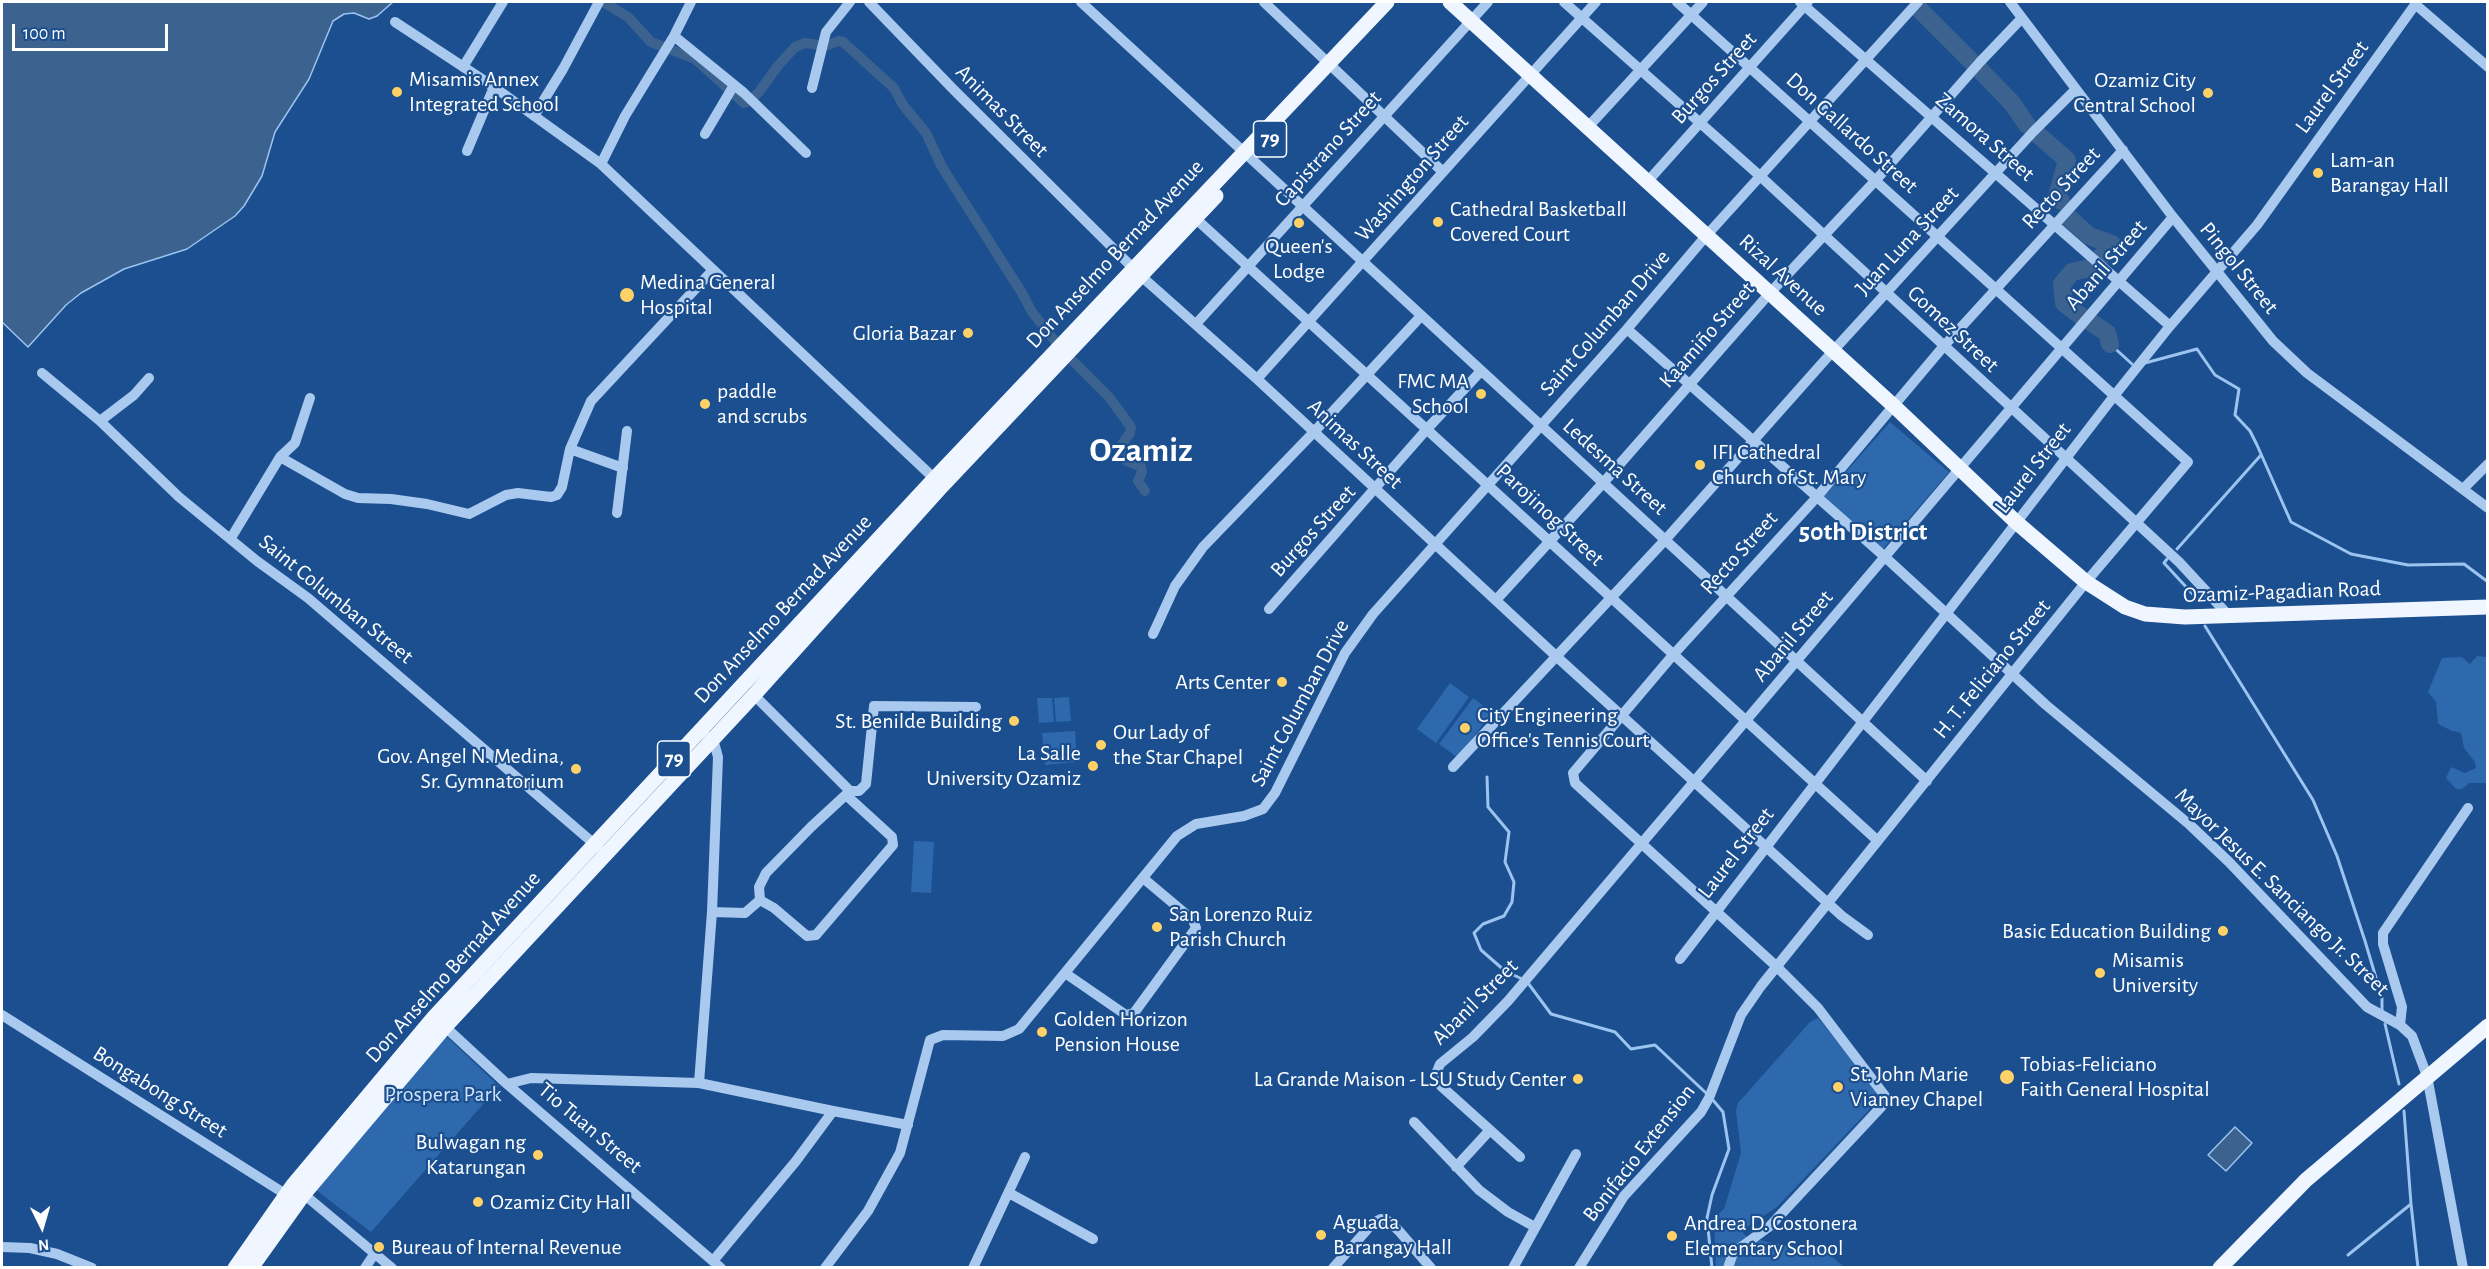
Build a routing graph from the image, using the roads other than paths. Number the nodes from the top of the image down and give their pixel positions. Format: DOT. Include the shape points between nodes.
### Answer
graph roads {
  1 [pos="504,2"];
  2 [pos="599,2"];
  3 [pos="691,2"];
  4 [pos="850,2"];
  5 [pos="869,2"];
  6 [pos="1081,2"];
  7 [pos="1264,2"];
  8 [pos="1387,2"];
  9 [pos="1399,2"];
  10 [pos="1450,2"];
  11 [pos="1488,2"];
  12 [pos="1564,2"];
  13 [pos="1596,2"];
  14 [pos="1677,2"];
  15 [pos="1703,2"];
  16 [pos="1918,2"];
  17 [pos="2010,2"];
  18 [pos="1805,3"];
  19 [pos="2416,3"];
  20 [pos="1691,14"];
  21 [pos="1581,17"];
  22 [pos="2022,18"];
  23 [pos="1470,21"];
  24 [pos="396,22"];
  25 [pos="672,39"];
  26 [pos="1866,59"];
  27 [pos="1332,66"];
  28 [pos="463,67"];
  29 [pos="1750,67"];
  30 [pos="2487,67"];
  31 [pos="1641,70"];
  32 [pos="1530,74"];
  33 [pos="734,85"];
  34 [pos="494,87"];
  35 [pos="812,88"];
  36 [pos="2076,88"];
  37 [pos="534,116"];
  38 [pos="1384,116"];
  39 [pos="1933,117"];
  40 [pos="1810,121"];
  41 [pos="1700,123"];
  42 [pos="1588,127"];
  43 [pos="705,134"];
  44 [pos="2123,150"];
  45 [pos="467,151"];
  46 [pos="806,153"];
  47 [pos="1248,154"];
  48 [pos="601,164"];
  49 [pos="1443,172"];
  50 [pos="1996,174"];
  51 [pos="1760,176"];
  52 [pos="1876,180"];
  53 [pos="1648,181"];
  54 [pos="1304,205"];
  55 [pos="2173,217"];
  56 [pos="1195,218"];
  57 [pos="2054,224"];
  58 [pos="1706,236"];
  59 [pos="1824,236"];
  60 [pos="1938,237"];
  61 [pos="1364,262"];
  62 [pos="1248,266"];
  63 [pos="712,271"];
  64 [pos="1137,272"];
  65 [pos="2217,273"];
  66 [pos="2120,281"];
  67 [pos="1996,289"];
  68 [pos="1886,293"];
  69 [pos="1769,294"];
  70 [pos="1421,316"];
  71 [pos="1310,321"];
  72 [pos="1196,324"];
  73 [pos="2170,326"];
  74 [pos="1627,329"];
  75 [pos="1944,347"];
  76 [pos="2061,348"];
  77 [pos="1833,351"];
  78 [pos="1481,371"];
  79 [pos="42,373"];
  80 [pos="1366,374"];
  81 [pos="148,378"];
  82 [pos="1257,379"];
  83 [pos="1690,384"];
  84 [pos="2114,396"];
  85 [pos="310,398"];
  86 [pos="1894,407"];
  87 [pos="2011,408"];
  88 [pos="100,420"];
  89 [pos="1540,426"];
  90 [pos="1427,429"];
  91 [pos="627,431"];
  92 [pos="1313,433"];
  93 [pos="1752,440"];
  94 [pos="570,449"];
  95 [pos="280,457"];
  96 [pos="2066,458"];
  97 [pos="2188,462"];
  98 [pos="2487,464"];
  99 [pos="623,468"];
  100 [pos="1959,468"];
  101 [pos="1604,482"];
  102 [pos="938,483"];
  103 [pos="1488,484"];
  104 [pos="2463,489"];
  105 [pos="1375,490"];
  106 [pos="1816,498"];
  107 [pos="2487,508"];
  108 [pos="617,513"];
  109 [pos="2016,522"];
  110 [pos="2136,522"];
  111 [pos="231,538"];
  112 [pos="1666,539"];
  113 [pos="1550,541"];
  114 [pos="1435,544"];
  115 [pos="1885,557"];
  116 [pos="2086,582"];
  117 [pos="1726,595"];
  118 [pos="1609,597"];
  119 [pos="1496,600"];
  120 [pos="828,603"];
  121 [pos="2487,607"];
  122 [pos="1269,609"];
  123 [pos="1947,613"];
  124 [pos="2230,617"];
  125 [pos="1153,634"];
  126 [pos="1672,655"];
  127 [pos="1557,657"];
  128 [pos="1797,661"];
  129 [pos="2014,673"];
  130 [pos="754,695"];
  131 [pos="976,707"];
  132 [pos="1623,716"];
  133 [pos="1746,721"];
  134 [pos="1864,723"];
  135 [pos="706,736"];
  136 [pos="1453,767"];
  137 [pos="1927,781"];
  138 [pos="1695,782"];
  139 [pos="1815,784"];
  140 [pos="848,793"];
  141 [pos="2468,808"];
  142 [pos="1878,841"];
  143 [pos="1643,844"];
  144 [pos="1766,846"];
  145 [pos="601,849"];
  146 [pos="1143,878"];
  147 [pos="760,900"];
  148 [pos="1828,900"];
  149 [pos="1716,911"];
  150 [pos="712,912"];
  151 [pos="1868,934"];
  152 [pos="1680,959"];
  153 [pos="1776,966"];
  154 [pos="1065,973"];
  155 [pos="2,1015"];
  156 [pos="439,1022"];
  157 [pos="2400,1025"];
  158 [pos="2487,1026"];
  159 [pos="2427,1076"];
  160 [pos="699,1083"];
  161 [pos="507,1084"];
  162 [pos="833,1111"];
  163 [pos="1414,1122"];
  164 [pos="908,1125"];
  165 [pos="1490,1130"];
  166 [pos="1576,1154"];
  167 [pos="1025,1156"];
  168 [pos="1520,1157"];
  169 [pos="1456,1167"];
  170 [pos="1009,1192"];
  171 [pos="295,1194"];
  172 [pos="1535,1227"];
  173 [pos="1093,1239"];
  174 [pos="2,1247"];
  175 [pos="375,1253"];
  176 [pos="717,1264"];
  177 [pos="92,1268"];
  178 [pos="235,1268"];
  179 [pos="251,1268"];
  180 [pos="365,1268"];
  181 [pos="392,1268"];
  182 [pos="825,1268"];
  183 [pos="973,1268"];
  184 [pos="1333,1268"];
  185 [pos="1431,1268"];
  186 [pos="1513,1268"];
  187 [pos="1579,1268"];
  188 [pos="1728,1268"];
  189 [pos="2220,1268"];
  190 [pos="2463,1268"];
  1 -- 28 [label="street"];
  2 -- 37 [label="street"];
  3 -- 25 [label="street"];
  4 -- 35 [label="street" via="830,26"];
  5 -- 64 [label="street, Animas Street"];
  6 -- 47 [label="street, Ledesma Street"];
  7 -- 27 [label="street"];
  8 -- 27 [label="main road, Don Anselmo Bernad Avenue / 79"];
  9 -- 27 [label="main road, Don Anselmo Bernad Avenue / 79"];
  10 -- 23 [label="main road, Rizal Avenue"];
  11 -- 23 [label="street, Capistrano Street"];
  12 -- 21 [label="street, Gomez Street"];
  13 -- 21 [label="street, Washington Street"];
  14 -- 20 [label="street, Don Gallardo Street"];
  15 -- 20 [label="street"];
  16 -- 26 [label="street, Saint Columban Drive"];
  17 -- 22 [label="street, Pingol Street"];
  18 -- 26 [label="street, Zamora Street"];
  18 -- 29 [label="street, Burgos Street"];
  19 -- 30 [label="street"];
  19 -- 65 [label="street, Laurel Street" via="2257,225"];
  20 -- 29 [label="street, Don Gallardo Street"];
  20 -- 31 [label="street"];
  21 -- 31 [label="street, Gomez Street"];
  21 -- 32 [label="street, Washington Street"];
  22 -- 36 [label="street, Pingol Street"];
  22 -- 39 [label="street, Kaamiño Street"];
  23 -- 32 [label="main road, Rizal Avenue"];
  23 -- 38 [label="street, Capistrano Street"];
  24 -- 28 [label="street"];
  25 -- 33 [label="street"];
  25 -- 48 [label="street"];
  26 -- 39 [label="street, Zamora Street"];
  26 -- 40 [label="street, Saint Columban Drive"];
  27 -- 38 [label="street"];
  27 -- 47 [label="main road, Don Anselmo Bernad Avenue / 79"];
  28 -- 34 [label="street"];
  29 -- 40 [label="street, Don Gallardo Street"];
  29 -- 41 [label="street, Burgos Street"];
  31 -- 41 [label="street, Gomez Street"];
  31 -- 42 [label="street"];
  32 -- 42 [label="main road, Rizal Avenue"];
  32 -- 49 [label="street, Washington Street"];
  33 -- 43 [label="street"];
  33 -- 46 [label="street"];
  34 -- 37 [label="street"];
  34 -- 45 [label="street"];
  36 -- 44 [label="street, Pingol Street"];
  36 -- 50 [label="street, Juan Luna Street"];
  37 -- 48 [label="street"];
  38 -- 49 [label="street"];
  38 -- 54 [label="street, Capistrano Street"];
  39 -- 50 [label="street, Zamora Street"];
  39 -- 52 [label="street, Kaamiño Street"];
  40 -- 51 [label="street, Saint Columban Drive"];
  40 -- 52 [label="street, Don Gallardo Street"];
  41 -- 51 [label="street, Gomez Street"];
  41 -- 53 [label="street, Burgos Street"];
  42 -- 53 [label="main road, Rizal Avenue"];
  44 -- 55 [label="street, Pingol Street"];
  44 -- 57 [label="street, Recto Street"];
  47 -- 54 [label="street, Ledesma Street"];
  47 -- 56 [label="main road, Don Anselmo Bernad Avenue / 79"];
  47 -- 64 [label="main road, Don Anselmo Bernad Avenue / 79"];
  48 -- 63 [label="street"];
  49 -- 61 [label="street, Washington Street"];
  50 -- 57 [label="street, Zamora Street"];
  50 -- 60 [label="street, Juan Luna Street"];
  51 -- 58 [label="street, Saint Columban Drive"];
  51 -- 59 [label="street, Gomez Street"];
  52 -- 59 [label="street, Kaamiño Street"];
  52 -- 60 [label="street, Don Gallardo Street"];
  53 -- 58 [label="main road, Rizal Avenue"];
  54 -- 61 [label="street, Ledesma Street"];
  54 -- 62 [label="street, Capistrano Street"];
  55 -- 65 [label="street, Pingol Street"];
  55 -- 66 [label="street, Abanil Street"];
  56 -- 62 [label="street, Parojinog Street"];
  56 -- 64 [label="main road, Don Anselmo Bernad Avenue / 79"];
  57 -- 66 [label="street, Zamora Street"];
  57 -- 67 [label="street, Recto Street"];
  58 -- 69 [label="main road, Rizal Avenue"];
  58 -- 74 [label="street, Saint Columban Drive"];
  59 -- 68 [label="street, Gomez Street"];
  59 -- 69 [label="street, Kaamiño Street"];
  60 -- 67 [label="street, Don Gallardo Street"];
  60 -- 68 [label="street, Juan Luna Street"];
  61 -- 70 [label="street, Ledesma Street"];
  61 -- 71 [label="street, Washington Street"];
  62 -- 71 [label="street, Parojinog Street"];
  62 -- 72 [label="street, Capistrano Street"];
  63 -- 94 [label="street" via="591,401"];
  63 -- 102 [label="street"];
  64 -- 72 [label="street, Animas Street"];
  64 -- 102 [label="main road, Don Anselmo Bernad Avenue / 79"];
  65 -- 73 [label="street, Laurel Street"];
  65 -- 104 [label="street, Pingol Street" via="2288,357"];
  66 -- 73 [label="street, Zamora Street"];
  66 -- 76 [label="street, Abanil Street"];
  67 -- 75 [label="street, Recto Street"];
  67 -- 76 [label="street, Don Gallardo Street"];
  68 -- 75 [label="street, Gomez Street"];
  68 -- 77 [label="street, Juan Luna Street"];
  69 -- 77 [label="main road, Rizal Avenue"];
  69 -- 83 [label="street, Kaamiño Street"];
  70 -- 78 [label="street, Ledesma Street"];
  70 -- 80 [label="street"];
  71 -- 80 [label="street, Parojinog Street"];
  71 -- 82 [label="street, Washington Street"];
  72 -- 82 [label="street, Animas Street"];
  73 -- 84 [label="street, Laurel Street"];
  74 -- 83 [label="street, Mayor Jesus E. Sanciango Jr. Street"];
  74 -- 89 [label="street, Saint Columban Drive"];
  75 -- 86 [label="street, Recto Street"];
  75 -- 87 [label="street, Gomez Street"];
  76 -- 84 [label="street, Don Gallardo Street"];
  76 -- 87 [label="street, Abanil Street"];
  77 -- 86 [label="main road, Rizal Avenue"];
  77 -- 93 [label="street, Juan Luna Street"];
  78 -- 89 [label="street, Ledesma Street"];
  78 -- 90 [label="street, Burgos Street"];
  79 -- 88 [label="street, Saint Columban Street"];
  80 -- 90 [label="street, Parojinog Street"];
  80 -- 92 [label="street"];
  81 -- 88 [label="street" via="134,395"];
  82 -- 92 [label="street, Animas Street"];
  83 -- 93 [label="street, Mayor Jesus E. Sanciango Jr. Street"];
  83 -- 101 [label="street, Kaamiño Street"];
  84 -- 96 [label="street, Laurel Street"];
  84 -- 97 [label="street, Don Gallardo Street"];
  85 -- 95 [label="street" via="295,443"];
  86 -- 100 [label="main road, Rizal Avenue"];
  86 -- 106 [label="street, Recto Street"];
  87 -- 96 [label="street, Gomez Street"];
  87 -- 100 [label="street, Abanil Street"];
  88 -- 111 [label="street, Saint Columban Street" via="179,497"];
  89 -- 101 [label="street, Ledesma Street"];
  89 -- 103 [label="street, Saint Columban Drive"];
  90 -- 103 [label="street, Parojinog Street"];
  90 -- 105 [label="street, Burgos Street"];
  91 -- 99 [label="street"];
  92 -- 105 [label="street, Animas Street"];
  92 -- 125 [label="street" via="1187,567"];
  93 -- 106 [label="street, Mayor Jesus E. Sanciango Jr. Street"];
  93 -- 112 [label="street, Juan Luna Street"];
  94 -- 95 [label="street" via="557,495 506,495 469,514 427,504 358,498"];
  94 -- 99 [label="street"];
  95 -- 111 [label="street"];
  96 -- 109 [label="street, Laurel Street"];
  96 -- 110 [label="street, Gomez Street"];
  97 -- 110 [label="street, H. T. Feliciano Street"];
  98 -- 104 [label="street"];
  99 -- 108 [label="street"];
  100 -- 109 [label="main road, Rizal Avenue"];
  100 -- 115 [label="street, Abanil Street"];
  101 -- 112 [label="street, Ledesma Street"];
  101 -- 113 [label="street, Kaamiño Street"];
  102 -- 120 [label="main road, Don Anselmo Bernad Avenue / 79"];
  103 -- 113 [label="street, Parojinog Street"];
  103 -- 114 [label="street, Saint Columban Drive"];
  104 -- 107 [label="street, Pingol Street"];
  105 -- 114 [label="street, Animas Street"];
  105 -- 122 [label="street, Burgos Street"];
  106 -- 115 [label="street, Mayor Jesus E. Sanciango Jr. Street"];
  106 -- 117 [label="street, Recto Street"];
  109 -- 116 [label="main road, Rizal Avenue"];
  109 -- 123 [label="street, Laurel Street"];
  110 -- 116 [label="street, H. T. Feliciano Street"];
  110 -- 124 [label="street, Gomez Street" via="2194,576"];
  111 -- 145 [label="street, Saint Columban Street" via="308,598"];
  112 -- 117 [label="street, Ledesma Street"];
  112 -- 118 [label="street, Juan Luna Street"];
  113 -- 118 [label="street, Parojinog Street"];
  113 -- 119 [label="street, Kaamiño Street"];
  114 -- 119 [label="street, Animas Street"];
  114 -- 146 [label="street, Saint Columban Drive" via="1344,653 1275,793 1263,809 1186,829"];
  115 -- 123 [label="street, Mayor Jesus E. Sanciango Jr. Street"];
  115 -- 128 [label="street, Abanil Street"];
  116 -- 124 [label="main road, Ozamiz-Pagadian Road" via="2125,607 2145,614"];
  116 -- 129 [label="street, H. T. Feliciano Street"];
  117 -- 126 [label="street, Recto Street"];
  117 -- 128 [label="street, Ledesma Street"];
  118 -- 126 [label="street, Parojinog Street"];
  118 -- 127 [label="street, Juan Luna Street"];
  119 -- 127 [label="street, Animas Street"];
  120 -- 130 [label="main road, Don Anselmo Bernad Avenue / 79"];
  120 -- 135 [label="main road, Don Anselmo Bernad Avenue / 79"];
  121 -- 124 [label="main road, Ozamiz-Pagadian Road"];
  123 -- 129 [label="street, Mayor Jesus E. Sanciango Jr. Street"];
  123 -- 134 [label="street, Laurel Street"];
  126 -- 132 [label="street, Recto Street"];
  126 -- 133 [label="street, Parojinog Street"];
  127 -- 132 [label="street, Animas Street"];
  127 -- 136 [label="street, Juan Luna Street"];
  128 -- 133 [label="street, Abanil Street"];
  128 -- 134 [label="street, Ledesma Street"];
  129 -- 137 [label="street, H. T. Feliciano Street"];
  129 -- 157 [label="street, Mayor Jesus E. Sanciango Jr. Street" via="2229,862 2361,1001"];
  130 -- 135 [label="main road, Don Anselmo Bernad Avenue / 79"];
  130 -- 140 [label="street"];
  131 -- 140 [label="street" via="874,706 866,784 859,791"];
  132 -- 138 [label="street, Animas Street"];
  132 -- 143 [label="street, Recto Street" via="1575,770 1573,778"];
  133 -- 138 [label="street, Abanil Street"];
  133 -- 139 [label="street, Parojinog Street"];
  134 -- 137 [label="street, Ledesma Street"];
  134 -- 139 [label="street, Laurel Street"];
  135 -- 145 [label="main road, Don Anselmo Bernad Avenue / 79"];
  135 -- 150 [label="street" via="718,757"];
  137 -- 142 [label="street, H. T. Feliciano Street"];
  138 -- 143 [label="street, Abanil Street"];
  138 -- 144 [label="street, Animas Street"];
  139 -- 142 [label="street, Parojinog Street"];
  139 -- 144 [label="street, Laurel Street"];
  140 -- 147 [label="street" via="766,873 759,887"];
  140 -- 147 [label="street" via="892,837 892,848 811,937"];
  141 -- 157 [label="street" via="2384,933 2383,944 2402,1007"];
  142 -- 148 [label="street, H. T. Feliciano Street"];
  143 -- 149 [label="street, Recto Street"];
  143 -- 165 [label="street, Abanil Street" via="1508,1001 1440,1064 1436,1074 1441,1086"];
  144 -- 148 [label="street, Animas Street"];
  144 -- 149 [label="street, Laurel Street"];
  145 -- 156 [label="main road, Don Anselmo Bernad Avenue / 79"];
  146 -- 154 [label="street, Saint Columban Drive"];
  146 -- 154 [label="street" via="1193,920 1196,928 1134,1013 1126,1015"];
  147 -- 150 [label="street" via="745,913"];
  148 -- 151 [label="street, Animas Street" via="1842,916"];
  148 -- 153 [label="street, Bonifacio Extension"];
  149 -- 152 [label="street, Laurel Street"];
  149 -- 153 [label="street, Recto Street"];
  150 -- 160 [label="street"];
  153 -- 187 [label="street, Bonifacio Extension" via="1741,1015 1701,1112 1624,1196"];
  153 -- 188 [label="street, Recto Street" via="1830,1023 1882,1090 1885,1101 1763,1233 1738,1248"];
  154 -- 164 [label="street, Saint Columban Drive" via="1026,1022 1012,1033 944,1035 930,1040"];
  155 -- 171 [label="street, Bongabong Street"];
  156 -- 161 [label="street, Tio Tuan Street"];
  156 -- 171 [label="main road, Don Anselmo Bernad Avenue / 79"];
  157 -- 159 [label="street, Mayor Jesus E. Sanciango Jr. Street" via="2416,1042"];
  158 -- 159 [label="main road"];
  159 -- 189 [label="main road" via="2306,1180"];
  159 -- 190 [label="street, Mayor Jesus E. Sanciango Jr. Street"];
  160 -- 161 [label="street" via="531,1078"];
  160 -- 162 [label="street"];
  161 -- 176 [label="street, Tio Tuan Street"];
  162 -- 164 [label="street"];
  162 -- 176 [label="street"];
  163 -- 169 [label="street"];
  164 -- 182 [label="street, Saint Columban Drive" via="891,1173"];
  165 -- 168 [label="street"];
  165 -- 169 [label="street"];
  166 -- 172 [label="street"];
  167 -- 170 [label="street"];
  169 -- 172 [label="street" via="1493,1202"];
  170 -- 173 [label="street"];
  170 -- 183 [label="street"];
  171 -- 175 [label="street, Bongabong Street"];
  171 -- 178 [label="main road, Don Anselmo Bernad Avenue / 79"];
  171 -- 179 [label="main road, Don Anselmo Bernad Avenue / 79"];
  172 -- 186 [label="street"];
  174 -- 177 [label="street" via="57,1254"];
  175 -- 180 [label="street"];
  175 -- 181 [label="street, Bongabong Street"];
  184 -- 185 [label="street" via="1381,1219 1399,1231"];
}
